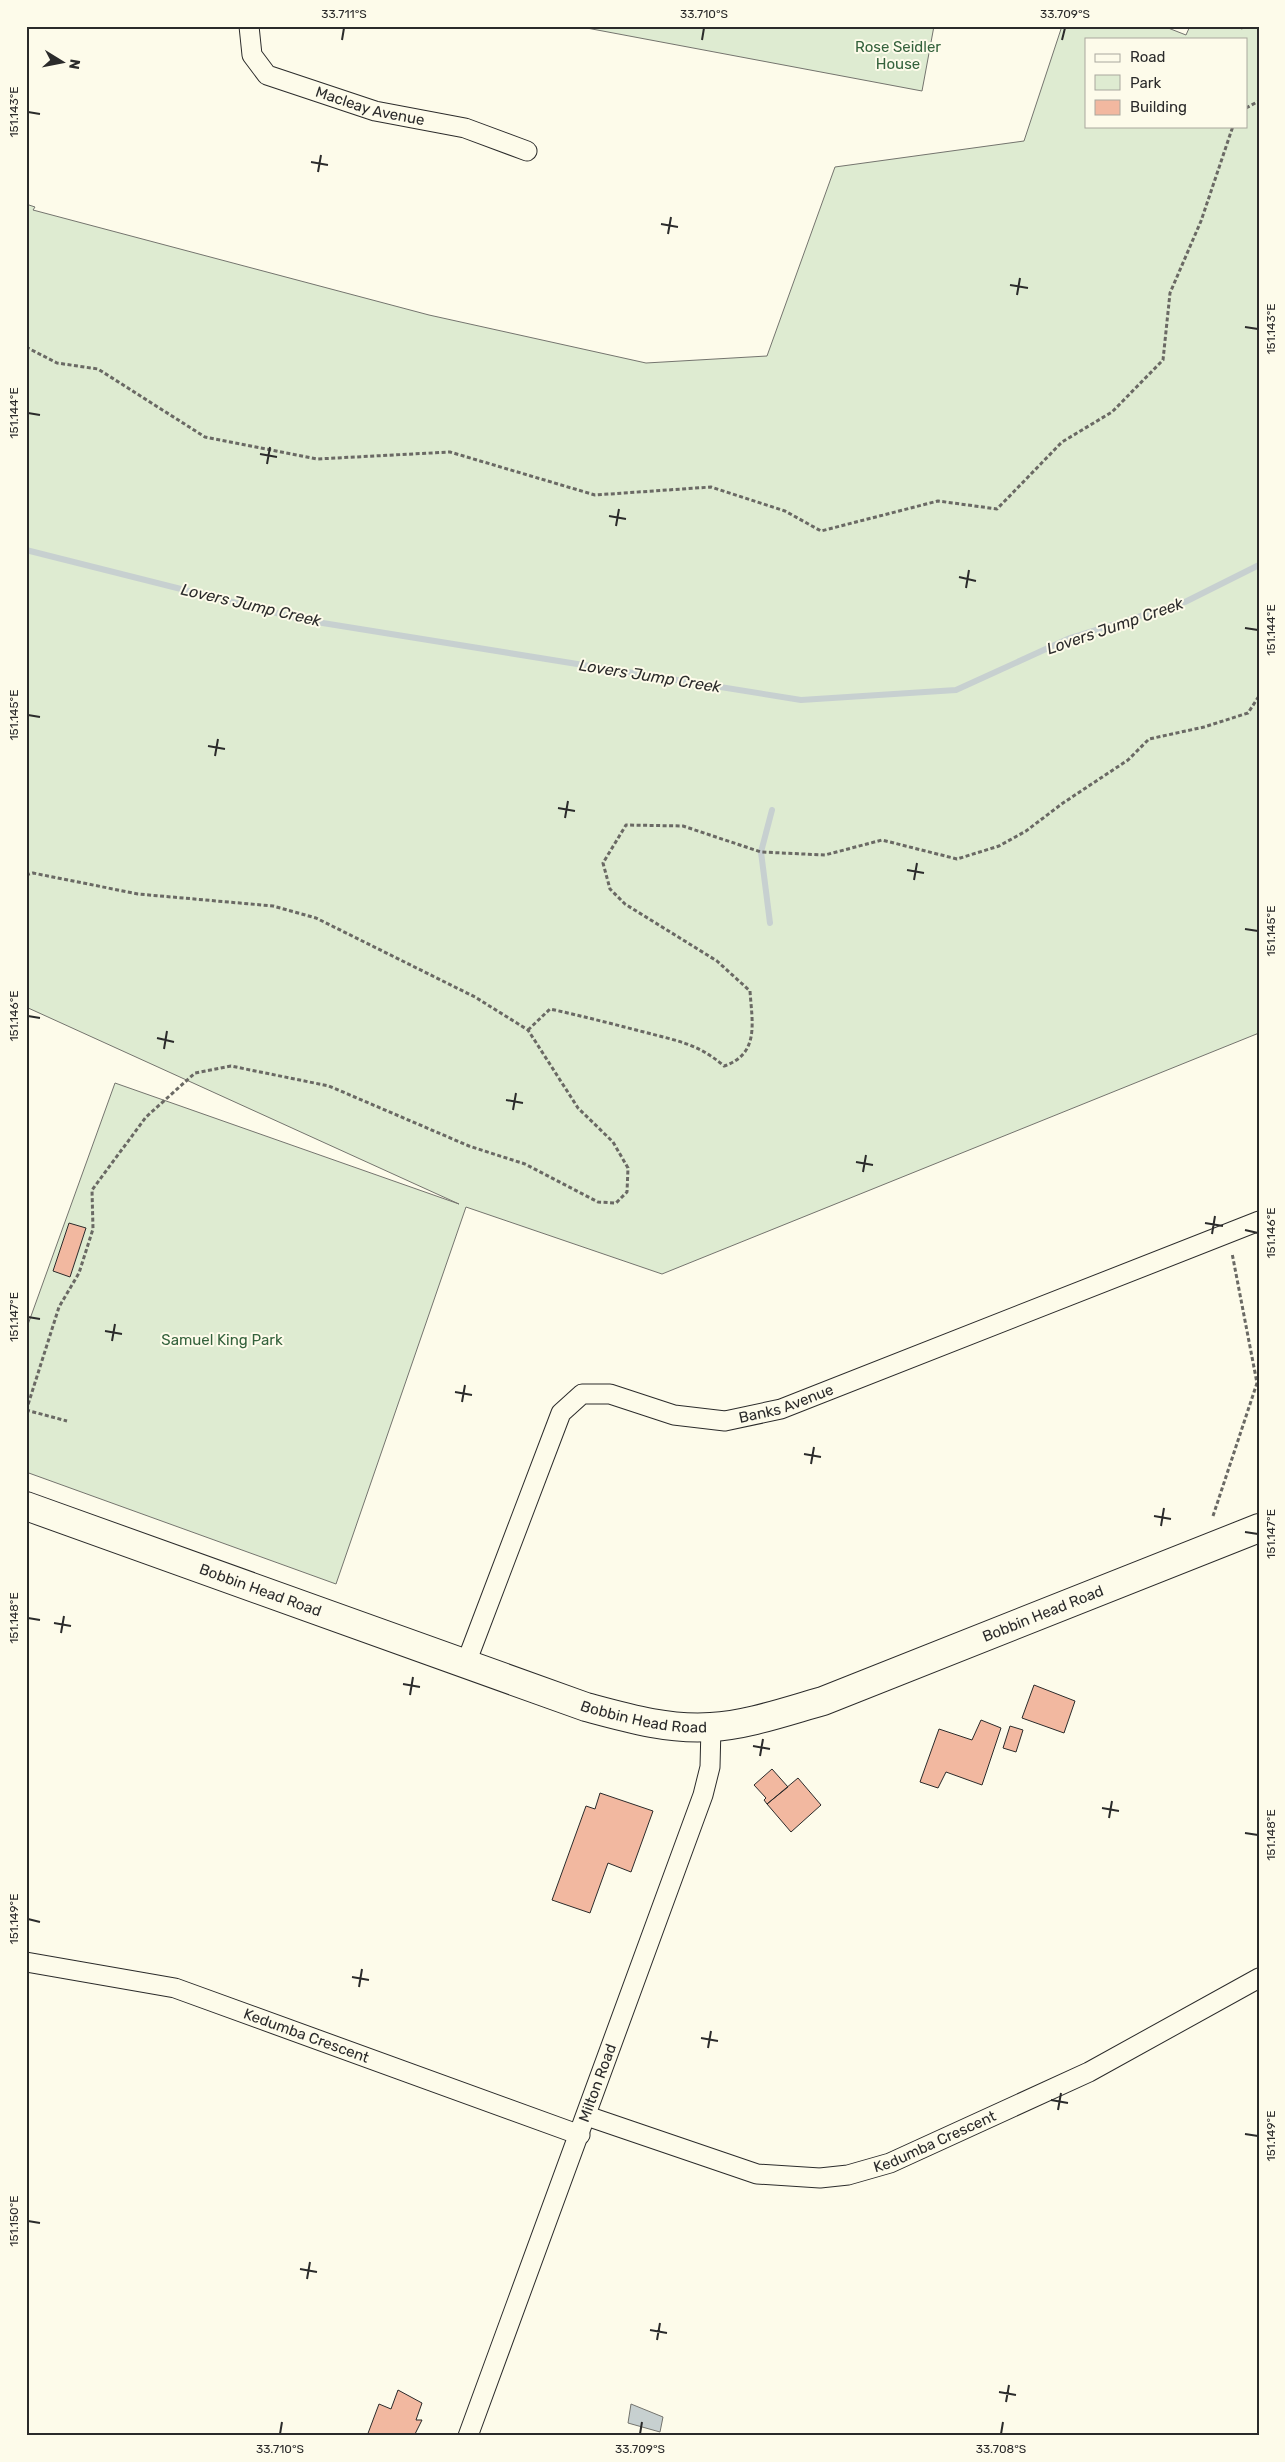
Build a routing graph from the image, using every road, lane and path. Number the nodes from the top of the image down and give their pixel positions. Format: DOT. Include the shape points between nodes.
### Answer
graph roads {
  1 [pos="249,26"];
  2 [pos="1232,128"];
  3 [pos="527,151"];
  4 [pos="26,348"];
  5 [pos="1259,696"];
  6 [pos="26,875"];
  7 [pos="528,1030"];
  8 [pos="1259,1221"];
  9 [pos="1228,1233"];
  10 [pos="26,1411"];
  11 [pos="68,1421"];
  12 [pos="26,1506"];
  13 [pos="1213,1516"];
  14 [pos="1259,1528"];
  15 [pos="466,1663"];
  16 [pos="711,1727"];
  17 [pos="26,1962"];
  18 [pos="1259,1978"];
  19 [pos="587,2116"];
  20 [pos="580,2136"];
  21 [pos="468,2436"];
  1 -- 3 [label="street, Macleay Avenue" via="252,55 267,75 376,111 465,128"];
  2 -- 4 [label="path" via="1201,221 1170,293 1163,360 1112,412 1062,442 998,509 938,501 821,531 785,511 712,487 595,495 450,452 318,459 205,437 98,368 57,363"];
  5 -- 7 [label="path" via="1248,714 1149,738 1128,760 1026,831 999,846 957,859 882,840 825,855 761,852 683,826 626,825 603,863 610,889 625,904 717,961 750,991 752,1039 737,1062 724,1066 692,1044 602,1019 550,1009"];
  6 -- 7 [label="path" via="33,873 138,894 273,906 316,918 475,997"];
  7 -- 10 [label="path" via="578,1108 613,1142 628,1168 627,1192 616,1203 598,1202 526,1164 469,1146 329,1086 231,1066 195,1073 146,1117 92,1190 93,1229 79,1273 59,1308"];
  8 -- 9 [label="street, Banks Avenue"];
  9 -- 13 [label="path" via="1258,1383"];
  9 -- 15 [label="street, Banks Avenue" via="781,1409 725,1421 674,1415 610,1394 582,1394 561,1412"];
  10 -- 11 [label="path"];
  12 -- 15 [label="main road, Bobbin Head Road"];
  14 -- 16 [label="main road, Bobbin Head Road" via="823,1700 771,1716"];
  15 -- 16 [label="main road, Bobbin Head Road" via="586,1707 633,1720 668,1726"];
  16 -- 19 [label="street, Milton Road" via="710,1767 703,1794"];
  17 -- 20 [label="street, Kedumba Crescent" via="175,1988"];
  18 -- 19 [label="street, Kedumba Crescent" via="1089,2072 890,2163 848,2175 810,2178 756,2174"];
  19 -- 20 [label="street, Milton Road"];
  20 -- 21 [label="street, Milton Road"];
}
